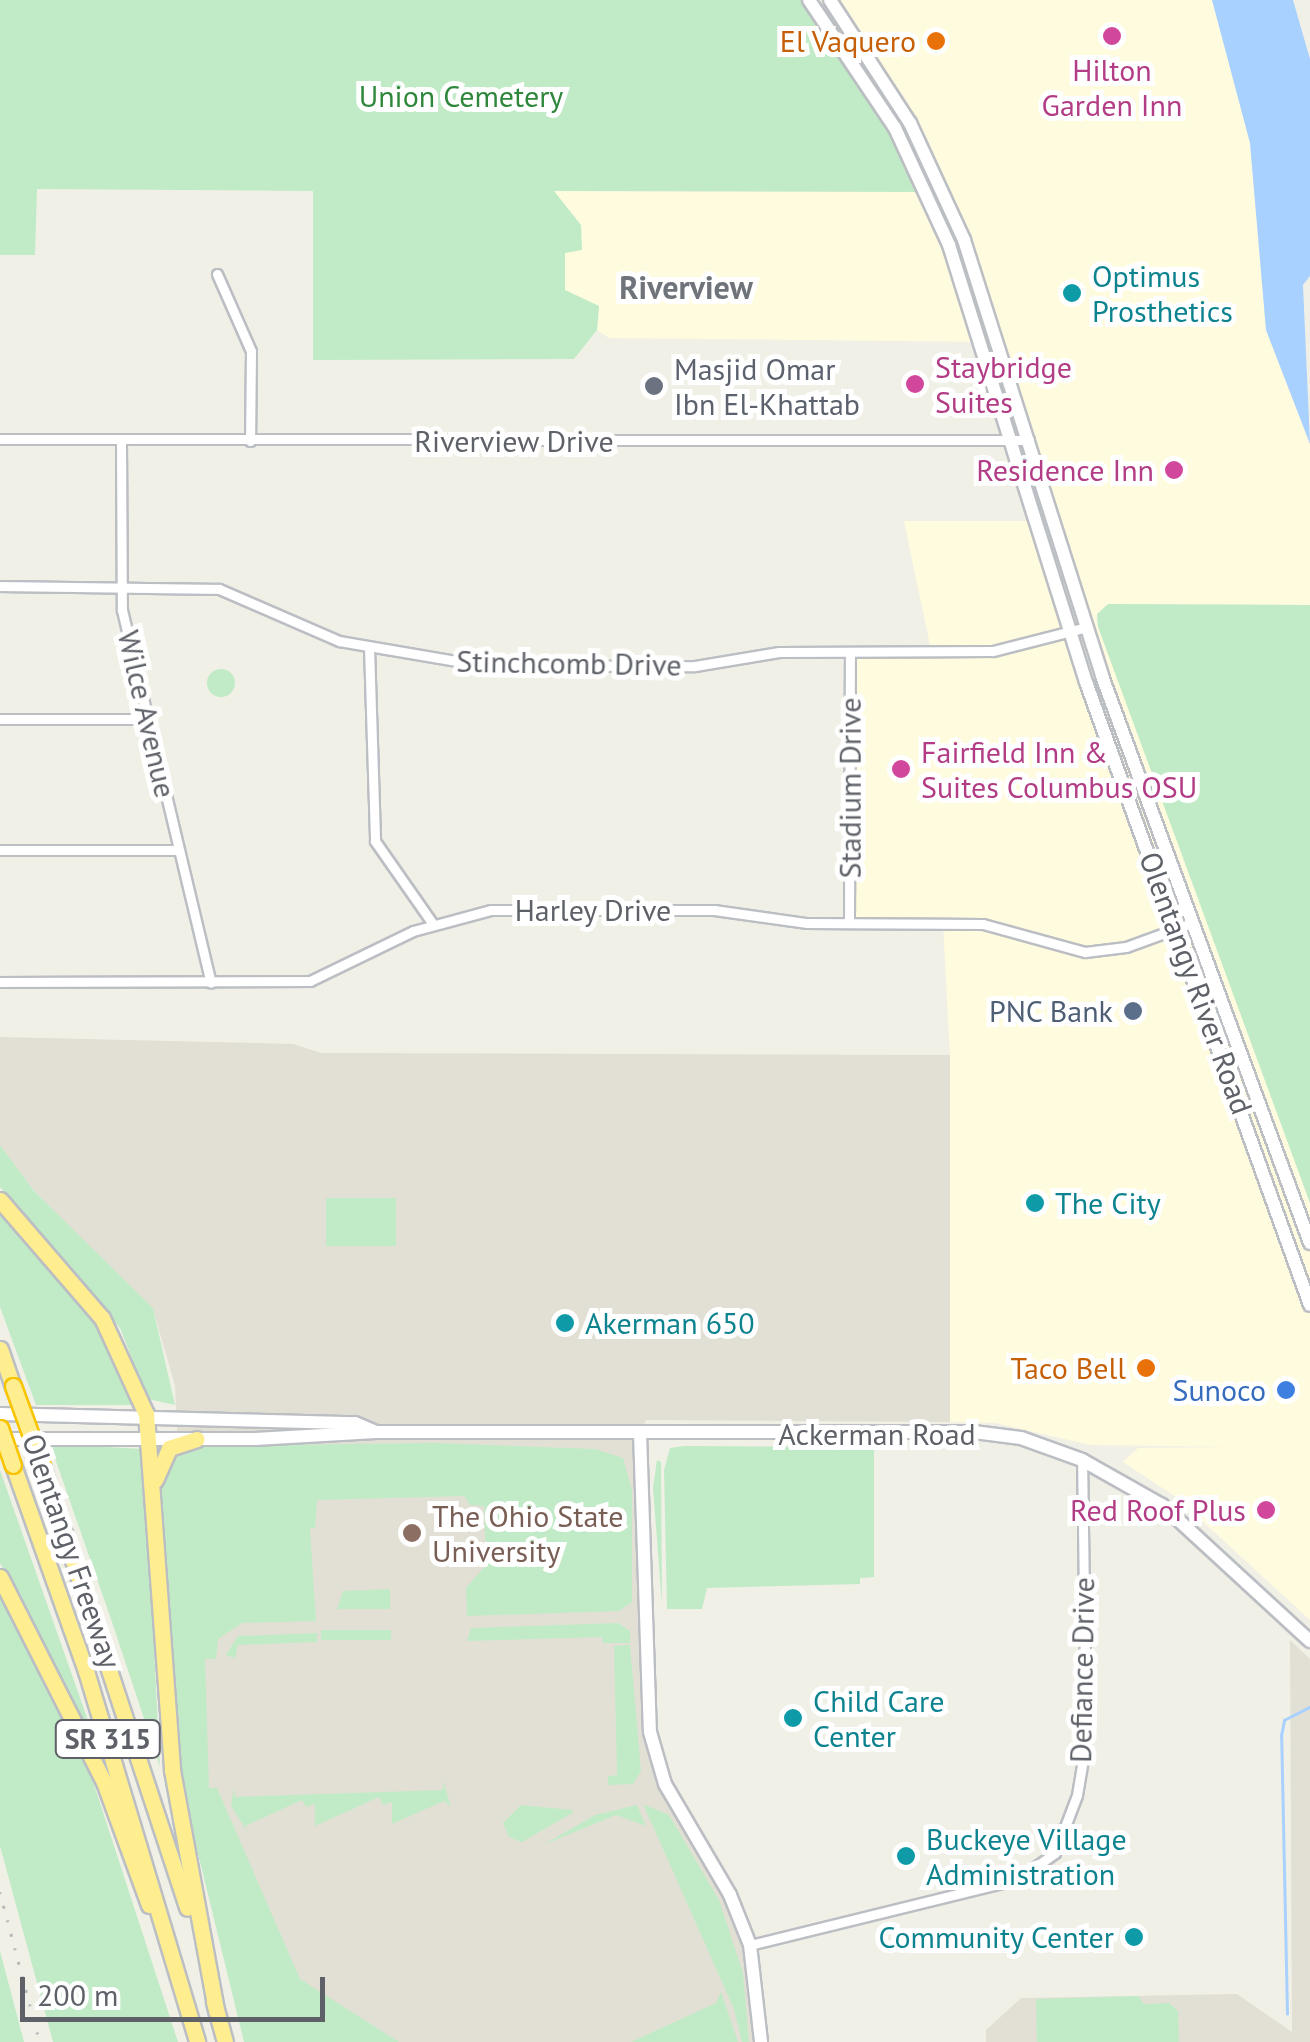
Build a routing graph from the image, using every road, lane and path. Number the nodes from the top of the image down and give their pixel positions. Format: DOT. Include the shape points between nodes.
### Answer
graph roads {
  1 [pos="809,0"];
  2 [pos="830,0"];
  3 [pos="216,274"];
  4 [pos="0,439"];
  5 [pos="1012,440"];
  6 [pos="1029,440"];
  7 [pos="122,441"];
  8 [pos="250,441"];
  9 [pos="0,586"];
  10 [pos="120,587"];
  11 [pos="1087,627"];
  12 [pos="1071,632"];
  13 [pos="369,647"];
  14 [pos="850,653"];
  15 [pos="0,718"];
  16 [pos="147,719"];
  17 [pos="0,850"];
  18 [pos="180,850"];
  19 [pos="1192,922"];
  20 [pos="849,923"];
  21 [pos="434,924"];
  22 [pos="1175,928"];
  23 [pos="0,982"];
  24 [pos="211,983"];
  25 [pos="0,1200"];
  26 [pos="1310,1243"];
  27 [pos="1310,1304"];
  28 [pos="0,1349"];
  29 [pos="0,1414"];
  30 [pos="146,1414"];
  31 [pos="0,1428"];
  32 [pos="376,1432"];
  33 [pos="640,1432"];
  34 [pos="0,1439"];
  35 [pos="146,1439"];
  36 [pos="197,1439"];
  37 [pos="1082,1460"];
  38 [pos="154,1499"];
  39 [pos="0,1577"];
  40 [pos="1310,1641"];
  41 [pos="750,1944"];
  42 [pos="216,2010"];
  43 [pos="190,2016"];
  44 [pos="197,2042"];
  45 [pos="225,2042"];
  46 [pos="761,2042"];
  1 -- 5 [label="main road, Olentangy River Road" via="877,96 916,168 962,280"];
  2 -- 6 [label="main road, Olentangy River Road" via="891,88 945,192"];
  3 -- 8 [label="street" via="251,351"];
  4 -- 7 [label="street, Riverview Drive"];
  5 -- 6 [label="street, Riverview Drive"];
  5 -- 8 [label="street, Riverview Drive"];
  5 -- 12 [label="main road, Olentangy River Road"];
  6 -- 11 [label="main road, Olentangy River Road"];
  7 -- 8 [label="street, Riverview Drive"];
  7 -- 10 [label="street, Wilce Avenue"];
  9 -- 10 [label="street, Stinchcomb Drive"];
  10 -- 13 [label="street, Stinchcomb Drive" via="220,589 320,635"];
  10 -- 16 [label="street, Wilce Avenue"];
  11 -- 12 [label="street, Stinchcomb Drive"];
  11 -- 19 [label="main road, Olentangy River Road"];
  12 -- 14 [label="street, Stinchcomb Drive" via="993,651"];
  12 -- 22 [label="main road, Olentangy River Road"];
  13 -- 14 [label="street, Stinchcomb Drive" via="504,665 695,666 778,652"];
  13 -- 21 [label="street" via="376,841"];
  14 -- 20 [label="street, Stadium Drive"];
  15 -- 16 [label="street"];
  16 -- 18 [label="street, Wilce Avenue"];
  17 -- 18 [label="street"];
  18 -- 24 [label="street, Wilce Avenue"];
  19 -- 22 [label="street, Harley Drive"];
  19 -- 26 [label="main road, Olentangy River Road"];
  20 -- 21 [label="street, Harley Drive" via="714,910 508,910"];
  20 -- 22 [label="street, Harley Drive" via="983,924 1085,952"];
  21 -- 24 [label="street, Harley Drive" via="324,978"];
  22 -- 27 [label="main road, Olentangy River Road"];
  23 -- 24 [label="street, Harley Drive"];
  25 -- 30 [label="highway" via="102,1318"];
  28 -- 42 [label="highway, Olentangy Freeway / SR 315, bridge" via="118,1680"];
  29 -- 30 [label="main road, Ackerman Road"];
  30 -- 32 [label="main road, Ackerman Road" via="355,1423"];
  30 -- 35 [label="highway"];
  31 -- 43 [label="highway, Olentangy Freeway / SR 315, bridge" via="86,1671"];
  32 -- 33 [label="main road, Ackerman Road"];
  32 -- 36 [label="main road, Ackerman Road"];
  33 -- 37 [label="main road, Ackerman Road" via="974,1432"];
  33 -- 41 [label="main road" via="650,1732 666,1784 730,1895"];
  34 -- 35 [label="main road, Ackerman Road"];
  35 -- 36 [label="main road, Ackerman Road"];
  35 -- 38 [label="highway"];
  36 -- 38 [label="highway" via="161,1458"];
  37 -- 40 [label="main road, Ackerman Road" via="1162,1505"];
  37 -- 41 [label="street, Defiance Drive" via="1086,1741 1077,1795 1055,1853 1018,1879"];
  38 -- 42 [label="highway" via="172,1770"];
  39 -- 43 [label="highway" via="104,1782"];
  41 -- 46 [label="main road"];
  42 -- 45 [label="highway, Olentangy Freeway / SR 315"];
  43 -- 44 [label="highway, Olentangy Freeway / SR 315"];
}
